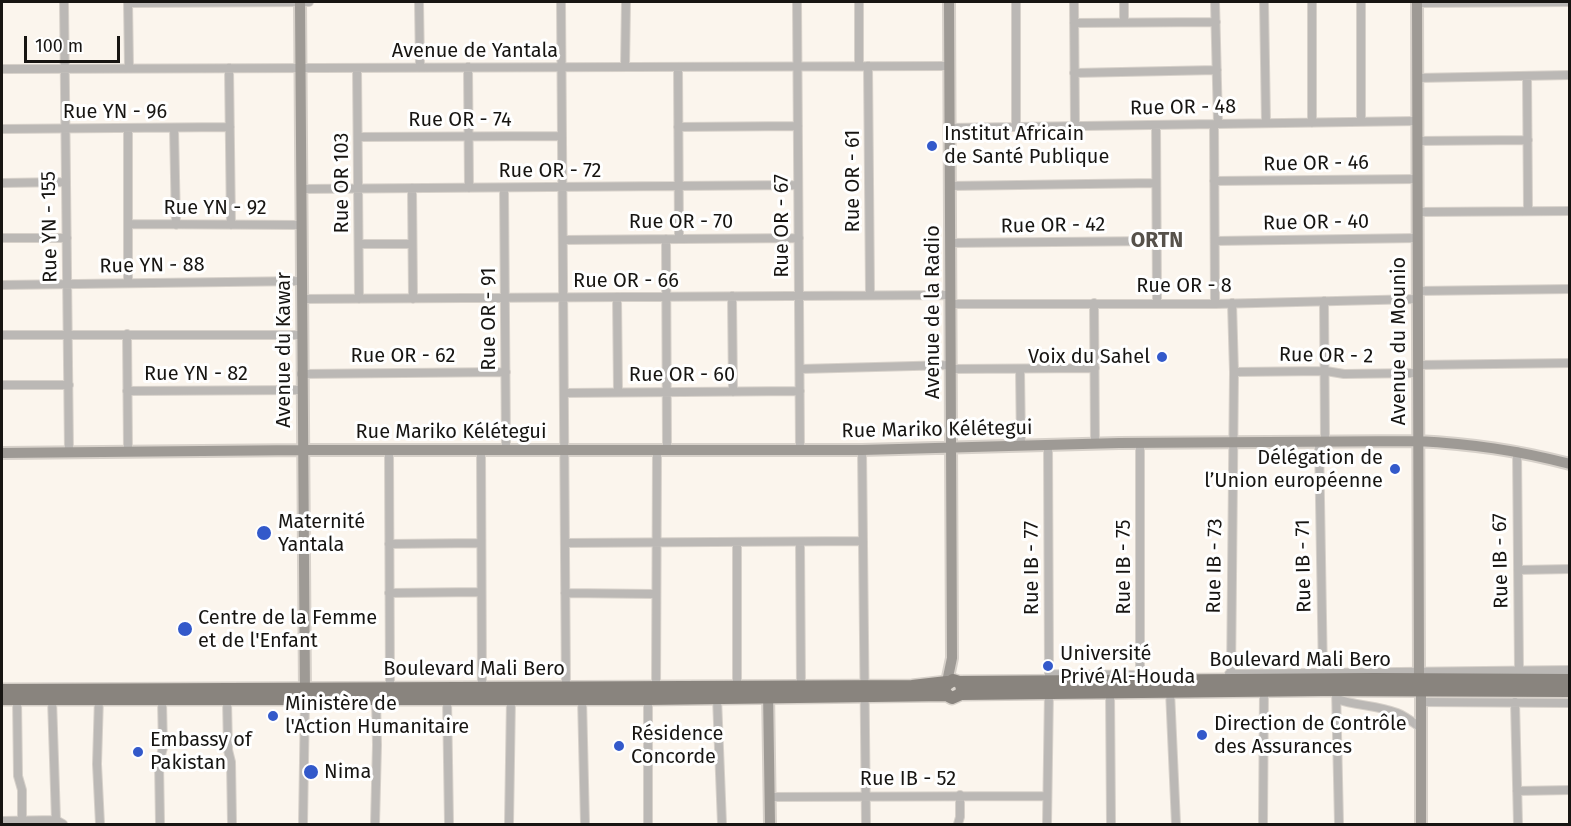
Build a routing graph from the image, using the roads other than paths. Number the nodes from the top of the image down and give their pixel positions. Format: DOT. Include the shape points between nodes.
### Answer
graph roads {
  1 [pos="64,2"];
  2 [pos="128,2"];
  3 [pos="175,2"];
  4 [pos="230,2"];
  5 [pos="300,2"];
  6 [pos="309,2"];
  7 [pos="419,2"];
  8 [pos="561,2"];
  9 [pos="626,2"];
  10 [pos="797,2"];
  11 [pos="858,2"];
  12 [pos="949,2"];
  13 [pos="1016,2"];
  14 [pos="1074,2"];
  15 [pos="1124,2"];
  16 [pos="1215,2"];
  17 [pos="1264,2"];
  18 [pos="1312,2"];
  19 [pos="1361,2"];
  20 [pos="1417,2"];
  21 [pos="1569,2"];
  22 [pos="1124,22"];
  23 [pos="1216,22"];
  24 [pos="1074,23"];
  25 [pos="797,66"];
  26 [pos="859,66"];
  27 [pos="868,66"];
  28 [pos="949,66"];
  29 [pos="468,67"];
  30 [pos="562,67"];
  31 [pos="626,67"];
  32 [pos="678,67"];
  33 [pos="65,68"];
  34 [pos="129,68"];
  35 [pos="229,68"];
  36 [pos="300,68"];
  37 [pos="357,68"];
  38 [pos="420,68"];
  39 [pos="2,69"];
  40 [pos="1217,70"];
  41 [pos="1074,73"];
  42 [pos="1569,75"];
  43 [pos="1527,76"];
  44 [pos="1417,78"];
  45 [pos="1417,121"];
  46 [pos="1361,122"];
  47 [pos="1266,123"];
  48 [pos="1312,123"];
  49 [pos="1216,124"];
  50 [pos="1156,125"];
  51 [pos="798,126"];
  52 [pos="1075,126"];
  53 [pos="678,127"];
  54 [pos="1017,127"];
  55 [pos="66,128"];
  56 [pos="128,128"];
  57 [pos="174,128"];
  58 [pos="230,128"];
  59 [pos="949,128"];
  60 [pos="2,129"];
  61 [pos="469,136"];
  62 [pos="562,136"];
  63 [pos="358,137"];
  64 [pos="1528,140"];
  65 [pos="1418,141"];
  66 [pos="1418,179"];
  67 [pos="66,182"];
  68 [pos="1214,182"];
  69 [pos="2,183"];
  70 [pos="1156,183"];
  71 [pos="798,185"];
  72 [pos="679,186"];
  73 [pos="950,186"];
  74 [pos="563,187"];
  75 [pos="412,188"];
  76 [pos="469,188"];
  77 [pos="504,188"];
  78 [pos="301,189"];
  79 [pos="358,189"];
  80 [pos="1528,211"];
  81 [pos="1569,211"];
  82 [pos="1418,212"];
  83 [pos="128,224"];
  84 [pos="176,225"];
  85 [pos="231,225"];
  86 [pos="303,225"];
  87 [pos="2,238"];
  88 [pos="67,238"];
  89 [pos="799,238"];
  90 [pos="1418,238"];
  91 [pos="666,239"];
  92 [pos="679,239"];
  93 [pos="563,240"];
  94 [pos="1157,241"];
  95 [pos="1215,241"];
  96 [pos="950,243"];
  97 [pos="359,244"];
  98 [pos="412,244"];
  99 [pos="302,281"];
  100 [pos="128,283"];
  101 [pos="68,284"];
  102 [pos="2,285"];
  103 [pos="1569,289"];
  104 [pos="870,295"];
  105 [pos="1418,295"];
  106 [pos="732,296"];
  107 [pos="799,296"];
  108 [pos="617,297"];
  109 [pos="666,297"];
  110 [pos="505,298"];
  111 [pos="563,298"];
  112 [pos="303,299"];
  113 [pos="359,299"];
  114 [pos="412,299"];
  115 [pos="950,300"];
  116 [pos="1324,301"];
  117 [pos="1094,303"];
  118 [pos="1157,303"];
  119 [pos="1232,303"];
  120 [pos="1215,304"];
  121 [pos="68,334"];
  122 [pos="126,334"];
  123 [pos="2,335"];
  124 [pos="302,335"];
  125 [pos="1569,363"];
  126 [pos="951,367"];
  127 [pos="1095,368"];
  128 [pos="800,369"];
  129 [pos="1020,369"];
  130 [pos="1418,369"];
  131 [pos="1326,371"];
  132 [pos="506,372"];
  133 [pos="1234,372"];
  134 [pos="301,374"];
  135 [pos="2,385"];
  136 [pos="69,385"];
  137 [pos="301,390"];
  138 [pos="127,391"];
  139 [pos="800,391"];
  140 [pos="618,392"];
  141 [pos="667,392"];
  142 [pos="733,392"];
  143 [pos="564,393"];
  144 [pos="1322,441"];
  145 [pos="1417,441"];
  146 [pos="1233,442"];
  147 [pos="1140,443"];
  148 [pos="1095,444"];
  149 [pos="1020,445"];
  150 [pos="1048,445"];
  151 [pos="952,448"];
  152 [pos="302,450"];
  153 [pos="506,450"];
  154 [pos="564,450"];
  155 [pos="662,450"];
  156 [pos="800,450"];
  157 [pos="862,450"];
  158 [pos="389,451"];
  159 [pos="481,451"];
  160 [pos="1517,451"];
  161 [pos="128,452"];
  162 [pos="2,453"];
  163 [pos="69,453"];
  164 [pos="1569,464"];
  165 [pos="863,541"];
  166 [pos="656,542"];
  167 [pos="737,542"];
  168 [pos="800,542"];
  169 [pos="480,543"];
  170 [pos="565,543"];
  171 [pos="389,544"];
  172 [pos="1569,569"];
  173 [pos="1518,570"];
  174 [pos="481,592"];
  175 [pos="389,593"];
  176 [pos="566,593"];
  177 [pos="656,594"];
  178 [pos="1569,670"];
  179 [pos="1519,671"];
  180 [pos="1569,680"];
  181 [pos="1231,681"];
  182 [pos="1049,682"];
  183 [pos="1140,682"];
  184 [pos="1328,686"];
  185 [pos="1420,686"];
  186 [pos="953,688"];
  187 [pos="2,690"];
  188 [pos="1264,690"];
  189 [pos="864,691"];
  190 [pos="1110,691"];
  191 [pos="1170,691"];
  192 [pos="1569,691"];
  193 [pos="737,692"];
  194 [pos="801,692"];
  195 [pos="482,693"];
  196 [pos="566,693"];
  197 [pos="768,693"];
  198 [pos="390,694"];
  199 [pos="99,695"];
  200 [pos="305,695"];
  201 [pos="653,695"];
  202 [pos="447,698"];
  203 [pos="511,698"];
  204 [pos="582,698"];
  205 [pos="717,698"];
  206 [pos="2,699"];
  207 [pos="17,699"];
  208 [pos="52,699"];
  209 [pos="376,699"];
  210 [pos="162,700"];
  211 [pos="227,700"];
  212 [pos="1515,702"];
  213 [pos="1569,703"];
  214 [pos="1421,728"];
  215 [pos="1569,790"];
  216 [pos="1517,791"];
  217 [pos="960,795"];
  218 [pos="866,796"];
  219 [pos="1047,796"];
  220 [pos="770,797"];
  221 [pos="2,821"];
  222 [pos="22,821"];
  223 [pos="59,822"];
  224 [pos="100,825"];
  225 [pos="160,825"];
  226 [pos="232,825"];
  227 [pos="303,825"];
  228 [pos="375,825"];
  229 [pos="449,825"];
  230 [pos="509,825"];
  231 [pos="585,825"];
  232 [pos="648,825"];
  233 [pos="722,825"];
  234 [pos="770,825"];
  235 [pos="866,825"];
  236 [pos="958,825"];
  237 [pos="1047,825"];
  238 [pos="1111,825"];
  239 [pos="1176,825"];
  240 [pos="1263,825"];
  241 [pos="1339,825"];
  242 [pos="1421,825"];
  243 [pos="1518,825"];
  1 -- 33 [label="street, Rue YN - 155"];
  2 -- 3 [label="street"];
  2 -- 34 [label="street"];
  3 -- 4 [label="street"];
  4 -- 5 [label="street"];
  5 -- 6 [label="street"];
  5 -- 36 [label="street, Avenue du Kawar"];
  7 -- 38 [label="street"];
  8 -- 30 [label="street"];
  9 -- 31 [label="street"];
  10 -- 25 [label="street, Rue OR - 67"];
  11 -- 26 [label="street"];
  12 -- 28 [label="street, Avenue de la Radio"];
  13 -- 54 [label="street"];
  14 -- 24 [label="street"];
  15 -- 22 [label="street"];
  16 -- 23 [label="street"];
  17 -- 47 [label="street"];
  18 -- 48 [label="street"];
  19 -- 46 [label="street"];
  20 -- 21 [label="street"];
  20 -- 44 [label="street, Avenue du Mounio"];
  22 -- 23 [label="street"];
  22 -- 24 [label="street"];
  23 -- 40 [label="street"];
  24 -- 41 [label="street"];
  25 -- 26 [label="street, Avenue de Yantala"];
  25 -- 32 [label="street, Avenue de Yantala"];
  25 -- 51 [label="street, Rue OR - 67"];
  26 -- 27 [label="street, Avenue de Yantala"];
  27 -- 28 [label="street, Avenue de Yantala"];
  27 -- 104 [label="street, Rue OR - 61"];
  28 -- 59 [label="street, Avenue de la Radio"];
  29 -- 30 [label="street, Avenue de Yantala"];
  29 -- 38 [label="street, Avenue de Yantala"];
  29 -- 61 [label="street"];
  30 -- 31 [label="street, Avenue de Yantala"];
  30 -- 62 [label="street"];
  31 -- 32 [label="street, Avenue de Yantala"];
  32 -- 53 [label="street"];
  33 -- 34 [label="street, Avenue de Yantala"];
  33 -- 39 [label="street, Avenue de Yantala"];
  33 -- 55 [label="street, Rue YN - 155"];
  34 -- 35 [label="street, Avenue de Yantala"];
  35 -- 36 [label="street, Avenue de Yantala"];
  35 -- 58 [label="street"];
  36 -- 37 [label="street, Avenue de Yantala"];
  36 -- 78 [label="street, Avenue du Kawar"];
  37 -- 38 [label="street, Avenue de Yantala"];
  37 -- 63 [label="street, Rue OR 103"];
  40 -- 41 [label="street"];
  40 -- 49 [label="street"];
  41 -- 52 [label="street"];
  42 -- 43 [label="street"];
  43 -- 44 [label="street"];
  43 -- 64 [label="street"];
  44 -- 45 [label="street, Avenue du Mounio"];
  45 -- 46 [label="street, Rue OR - 48"];
  45 -- 65 [label="street, Avenue du Mounio"];
  46 -- 48 [label="street, Rue OR - 48"];
  47 -- 48 [label="street, Rue OR - 48"];
  47 -- 49 [label="street, Rue OR - 48"];
  49 -- 50 [label="street, Rue OR - 48"];
  49 -- 68 [label="street"];
  50 -- 52 [label="street, Rue OR - 48"];
  50 -- 70 [label="street"];
  51 -- 53 [label="street"];
  51 -- 71 [label="street, Rue OR - 67"];
  52 -- 54 [label="street, Rue OR - 48"];
  53 -- 72 [label="street"];
  54 -- 59 [label="street, Rue OR - 48"];
  55 -- 56 [label="street, Rue YN - 96"];
  55 -- 60 [label="street, Rue YN - 96"];
  55 -- 67 [label="street, Rue YN - 155"];
  56 -- 57 [label="street, Rue YN - 96"];
  56 -- 83 [label="street"];
  57 -- 58 [label="street, Rue YN - 96"];
  57 -- 84 [label="street"];
  58 -- 85 [label="street"];
  59 -- 73 [label="street, Avenue de la Radio"];
  61 -- 62 [label="street, Rue OR - 74"];
  61 -- 63 [label="street, Rue OR - 74"];
  61 -- 76 [label="street"];
  62 -- 74 [label="street"];
  63 -- 79 [label="street, Rue OR 103"];
  64 -- 65 [label="street"];
  64 -- 80 [label="street"];
  65 -- 66 [label="street, Avenue du Mounio"];
  66 -- 68 [label="street, Rue OR - 46"];
  66 -- 82 [label="street, Avenue du Mounio"];
  67 -- 69 [label="street"];
  67 -- 88 [label="street, Rue YN - 155"];
  68 -- 95 [label="street"];
  70 -- 73 [label="street"];
  70 -- 94 [label="street"];
  71 -- 72 [label="street, Rue OR - 72"];
  71 -- 89 [label="street, Rue OR - 67"];
  72 -- 74 [label="street, Rue OR - 72"];
  72 -- 92 [label="street"];
  73 -- 96 [label="street, Avenue de la Radio"];
  74 -- 77 [label="street, Rue OR - 72"];
  74 -- 93 [label="street"];
  75 -- 76 [label="street, Rue OR - 72"];
  75 -- 79 [label="street, Rue OR - 72"];
  75 -- 98 [label="street"];
  76 -- 77 [label="street, Rue OR - 72"];
  77 -- 110 [label="street, Rue OR - 91"];
  78 -- 79 [label="street, Rue OR - 72"];
  78 -- 86 [label="street, Avenue du Kawar"];
  79 -- 97 [label="street, Rue OR 103"];
  80 -- 81 [label="street"];
  80 -- 82 [label="street"];
  82 -- 90 [label="street, Avenue du Mounio"];
  83 -- 84 [label="street, Rue YN - 92"];
  83 -- 100 [label="street"];
  84 -- 85 [label="street, Rue YN - 92"];
  85 -- 86 [label="street, Rue YN - 92"];
  86 -- 99 [label="street, Avenue du Kawar"];
  87 -- 88 [label="street"];
  88 -- 101 [label="street, Rue YN - 155"];
  89 -- 92 [label="street, Rue OR - 70"];
  89 -- 107 [label="street, Rue OR - 67"];
  90 -- 95 [label="street, Rue OR - 40"];
  90 -- 105 [label="street, Avenue du Mounio"];
  91 -- 92 [label="street, Rue OR - 70"];
  91 -- 93 [label="street, Rue OR - 70"];
  91 -- 109 [label="street"];
  93 -- 111 [label="street"];
  94 -- 96 [label="street, Rue OR - 42"];
  94 -- 118 [label="street"];
  95 -- 120 [label="street"];
  96 -- 115 [label="street, Avenue de la Radio"];
  97 -- 98 [label="street"];
  97 -- 113 [label="street, Rue OR 103"];
  98 -- 114 [label="street"];
  99 -- 100 [label="street, Rue YN - 88"];
  99 -- 112 [label="street, Avenue du Kawar"];
  100 -- 101 [label="street, Rue YN - 88"];
  101 -- 102 [label="street, Rue YN - 88"];
  101 -- 121 [label="street, Rue YN - 155"];
  103 -- 105 [label="street, Rue OR - 8"];
  104 -- 107 [label="street, Rue OR - 66"];
  104 -- 115 [label="street, Rue OR - 66"];
  105 -- 116 [label="street, Rue OR - 8"];
  105 -- 130 [label="street, Avenue du Mounio"];
  106 -- 107 [label="street, Rue OR - 66"];
  106 -- 109 [label="street, Rue OR - 66"];
  106 -- 142 [label="street"];
  107 -- 128 [label="street, Rue OR - 67"];
  108 -- 109 [label="street, Rue OR - 66"];
  108 -- 111 [label="street, Rue OR - 66"];
  108 -- 140 [label="street"];
  109 -- 141 [label="street"];
  110 -- 111 [label="street, Rue OR - 66"];
  110 -- 114 [label="street, Rue OR - 66"];
  110 -- 132 [label="street, Rue OR - 91"];
  111 -- 143 [label="street"];
  112 -- 113 [label="street, Rue OR - 66"];
  112 -- 124 [label="street, Avenue du Kawar"];
  113 -- 114 [label="street, Rue OR - 66"];
  115 -- 117 [label="street, Rue OR - 8"];
  115 -- 126 [label="street, Avenue de la Radio"];
  116 -- 119 [label="street, Rue OR - 8"];
  116 -- 131 [label="street, Rue IB - 71"];
  117 -- 118 [label="street, Rue OR - 8"];
  117 -- 127 [label="street"];
  118 -- 120 [label="street, Rue OR - 8"];
  119 -- 120 [label="street, Rue OR - 8"];
  119 -- 133 [label="street, Rue IB - 73"];
  121 -- 122 [label="street"];
  121 -- 123 [label="street"];
  121 -- 136 [label="street, Rue YN - 155"];
  122 -- 124 [label="street"];
  122 -- 138 [label="street"];
  124 -- 134 [label="street, Avenue du Kawar"];
  125 -- 130 [label="street, Rue OR - 2"];
  126 -- 128 [label="street"];
  126 -- 129 [label="street"];
  126 -- 151 [label="street, Avenue de la Radio"];
  127 -- 129 [label="street"];
  127 -- 148 [label="street"];
  128 -- 139 [label="street, Rue OR - 67"];
  129 -- 149 [label="street"];
  130 -- 131 [label="street, Rue OR - 2" via="1339,374"];
  130 -- 145 [label="street, Avenue du Mounio"];
  131 -- 133 [label="street, Rue OR - 2"];
  131 -- 144 [label="street, Rue IB - 71"];
  132 -- 134 [label="street, Rue OR - 62"];
  132 -- 153 [label="street, Rue OR - 91"];
  133 -- 146 [label="street, Rue IB - 73"];
  134 -- 137 [label="street, Avenue du Kawar"];
  135 -- 136 [label="street"];
  136 -- 163 [label="street, Rue YN - 155"];
  137 -- 138 [label="street, Rue YN - 82"];
  137 -- 152 [label="street, Avenue du Kawar"];
  138 -- 161 [label="street"];
  139 -- 142 [label="street, Rue OR - 60"];
  139 -- 156 [label="street, Rue OR - 67"];
  140 -- 141 [label="street, Rue OR - 60"];
  140 -- 143 [label="street, Rue OR - 60"];
  141 -- 142 [label="street, Rue OR - 60"];
  141 -- 155 [label="street"];
  143 -- 154 [label="street"];
  144 -- 145 [label="street, Rue Mariko Kélétegui"];
  144 -- 146 [label="street, Rue Mariko Kélétegui"];
  144 -- 184 [label="street, Rue IB - 71"];
  145 -- 160 [label="street, Rue Mariko Kélétegui"];
  145 -- 185 [label="street, Avenue du Mounio"];
  146 -- 147 [label="street, Rue Mariko Kélétegui"];
  146 -- 181 [label="street, Rue IB - 73"];
  147 -- 148 [label="street, Rue Mariko Kélétegui"];
  147 -- 183 [label="street, Rue IB - 75"];
  148 -- 150 [label="street, Rue Mariko Kélétegui"];
  149 -- 150 [label="street, Rue Mariko Kélétegui"];
  149 -- 151 [label="street, Rue Mariko Kélétegui"];
  150 -- 182 [label="street, Rue IB - 77"];
  151 -- 157 [label="street, Rue Mariko Kélétegui"];
  151 -- 186 [label="street, Avenue de la Radio"];
  152 -- 158 [label="street, Rue Mariko Kélétegui"];
  152 -- 161 [label="street, Rue Mariko Kélétegui"];
  152 -- 200 [label="street, Avenue du Kawar"];
  153 -- 154 [label="street, Rue Mariko Kélétegui"];
  153 -- 159 [label="street, Rue Mariko Kélétegui"];
  154 -- 155 [label="street, Rue Mariko Kélétegui"];
  154 -- 170 [label="street"];
  155 -- 156 [label="street, Rue Mariko Kélétegui"];
  155 -- 166 [label="street"];
  156 -- 157 [label="street, Rue Mariko Kélétegui"];
  157 -- 165 [label="street"];
  158 -- 159 [label="street, Rue Mariko Kélétegui"];
  158 -- 171 [label="street"];
  159 -- 169 [label="street"];
  160 -- 164 [label="street, Rue Mariko Kélétegui"];
  160 -- 173 [label="street, Rue IB - 67"];
  161 -- 163 [label="street, Rue Mariko Kélétegui"];
  162 -- 163 [label="street, Rue Mariko Kélétegui"];
  165 -- 168 [label="street"];
  165 -- 189 [label="street"];
  166 -- 167 [label="street"];
  166 -- 170 [label="street"];
  166 -- 177 [label="street"];
  167 -- 168 [label="street"];
  167 -- 193 [label="street"];
  168 -- 194 [label="street"];
  169 -- 171 [label="street"];
  169 -- 174 [label="street"];
  170 -- 176 [label="street"];
  171 -- 175 [label="street"];
  172 -- 173 [label="street"];
  173 -- 179 [label="street, Rue IB - 67"];
  174 -- 175 [label="street"];
  174 -- 195 [label="street"];
  175 -- 198 [label="street"];
  176 -- 177 [label="street"];
  176 -- 196 [label="street"];
  177 -- 201 [label="street"];
  178 -- 179 [label="street, Boulevard Mali Bero"];
  179 -- 185 [label="street, Boulevard Mali Bero"];
  180 -- 185 [label="main road, Boulevard Mali Bero"];
  181 -- 183 [label="main road, Boulevard Mali Bero"];
  181 -- 184 [label="main road, Boulevard Mali Bero"];
  181 -- 188 [label="main road, Boulevard Mali Bero"];
  181 -- 191 [label="main road, Boulevard Mali Bero"];
  182 -- 183 [label="main road, Boulevard Mali Bero"];
  182 -- 186 [label="main road, Boulevard Mali Bero"];
  182 -- 190 [label="main road, Boulevard Mali Bero"];
  182 -- 219 [label="street, Rue IB - 77"];
  183 -- 190 [label="main road, Boulevard Mali Bero"];
  183 -- 191 [label="main road, Boulevard Mali Bero"];
  184 -- 185 [label="main road, Boulevard Mali Bero"];
  184 -- 188 [label="main road, Boulevard Mali Bero"];
  184 -- 214 [label="street" via="1347,703 1398,713"];
  184 -- 241 [label="street, Rue IB - 71"];
  185 -- 192 [label="main road, Boulevard Mali Bero"];
  185 -- 212 [label="street, Boulevard Mali Bero"];
  185 -- 214 [label="street, Avenue du Mounio"];
  186 -- 189 [label="main road, Boulevard Mali Bero"];
  187 -- 199 [label="main road, Boulevard Mali Bero"];
  188 -- 240 [label="street"];
  189 -- 194 [label="main road, Boulevard Mali Bero"];
  189 -- 218 [label="street"];
  190 -- 238 [label="street"];
  191 -- 239 [label="street"];
  193 -- 197 [label="main road, Boulevard Mali Bero"];
  193 -- 201 [label="main road, Boulevard Mali Bero"];
  193 -- 205 [label="main road, Boulevard Mali Bero"];
  194 -- 197 [label="main road, Boulevard Mali Bero"];
  195 -- 196 [label="main road, Boulevard Mali Bero"];
  195 -- 198 [label="main road, Boulevard Mali Bero"];
  195 -- 202 [label="main road, Boulevard Mali Bero"];
  195 -- 203 [label="main road, Boulevard Mali Bero"];
  196 -- 201 [label="main road, Boulevard Mali Bero"];
  196 -- 203 [label="main road, Boulevard Mali Bero"];
  196 -- 204 [label="main road, Boulevard Mali Bero"];
  197 -- 220 [label="street"];
  198 -- 200 [label="main road, Boulevard Mali Bero"];
  198 -- 202 [label="main road, Boulevard Mali Bero"];
  198 -- 209 [label="main road, Boulevard Mali Bero"];
  199 -- 200 [label="main road, Boulevard Mali Bero"];
  199 -- 208 [label="main road, Boulevard Mali Bero"];
  199 -- 210 [label="main road, Boulevard Mali Bero"];
  199 -- 224 [label="street"];
  200 -- 209 [label="main road, Boulevard Mali Bero"];
  200 -- 211 [label="main road, Boulevard Mali Bero"];
  200 -- 227 [label="street"];
  201 -- 204 [label="main road, Boulevard Mali Bero"];
  201 -- 205 [label="main road, Boulevard Mali Bero"];
  201 -- 232 [label="street"];
  202 -- 229 [label="street"];
  203 -- 230 [label="street"];
  204 -- 231 [label="street"];
  205 -- 233 [label="street"];
  206 -- 207 [label="main road, Boulevard Mali Bero"];
  207 -- 208 [label="main road, Boulevard Mali Bero"];
  207 -- 222 [label="street"];
  208 -- 223 [label="street"];
  209 -- 228 [label="street"];
  210 -- 211 [label="main road, Boulevard Mali Bero"];
  210 -- 225 [label="street"];
  211 -- 226 [label="street"];
  212 -- 213 [label="street, Boulevard Mali Bero"];
  212 -- 216 [label="street"];
  214 -- 242 [label="street, Avenue du Mounio"];
  215 -- 216 [label="street"];
  216 -- 243 [label="street"];
  217 -- 218 [label="street, Rue IB - 52"];
  217 -- 219 [label="street, Rue IB - 52"];
  217 -- 236 [label="street"];
  218 -- 220 [label="street, Rue IB - 52"];
  218 -- 235 [label="street"];
  219 -- 237 [label="street, Rue IB - 77"];
  220 -- 234 [label="street"];
  221 -- 222 [label="street"];
  222 -- 223 [label="street"];
}
